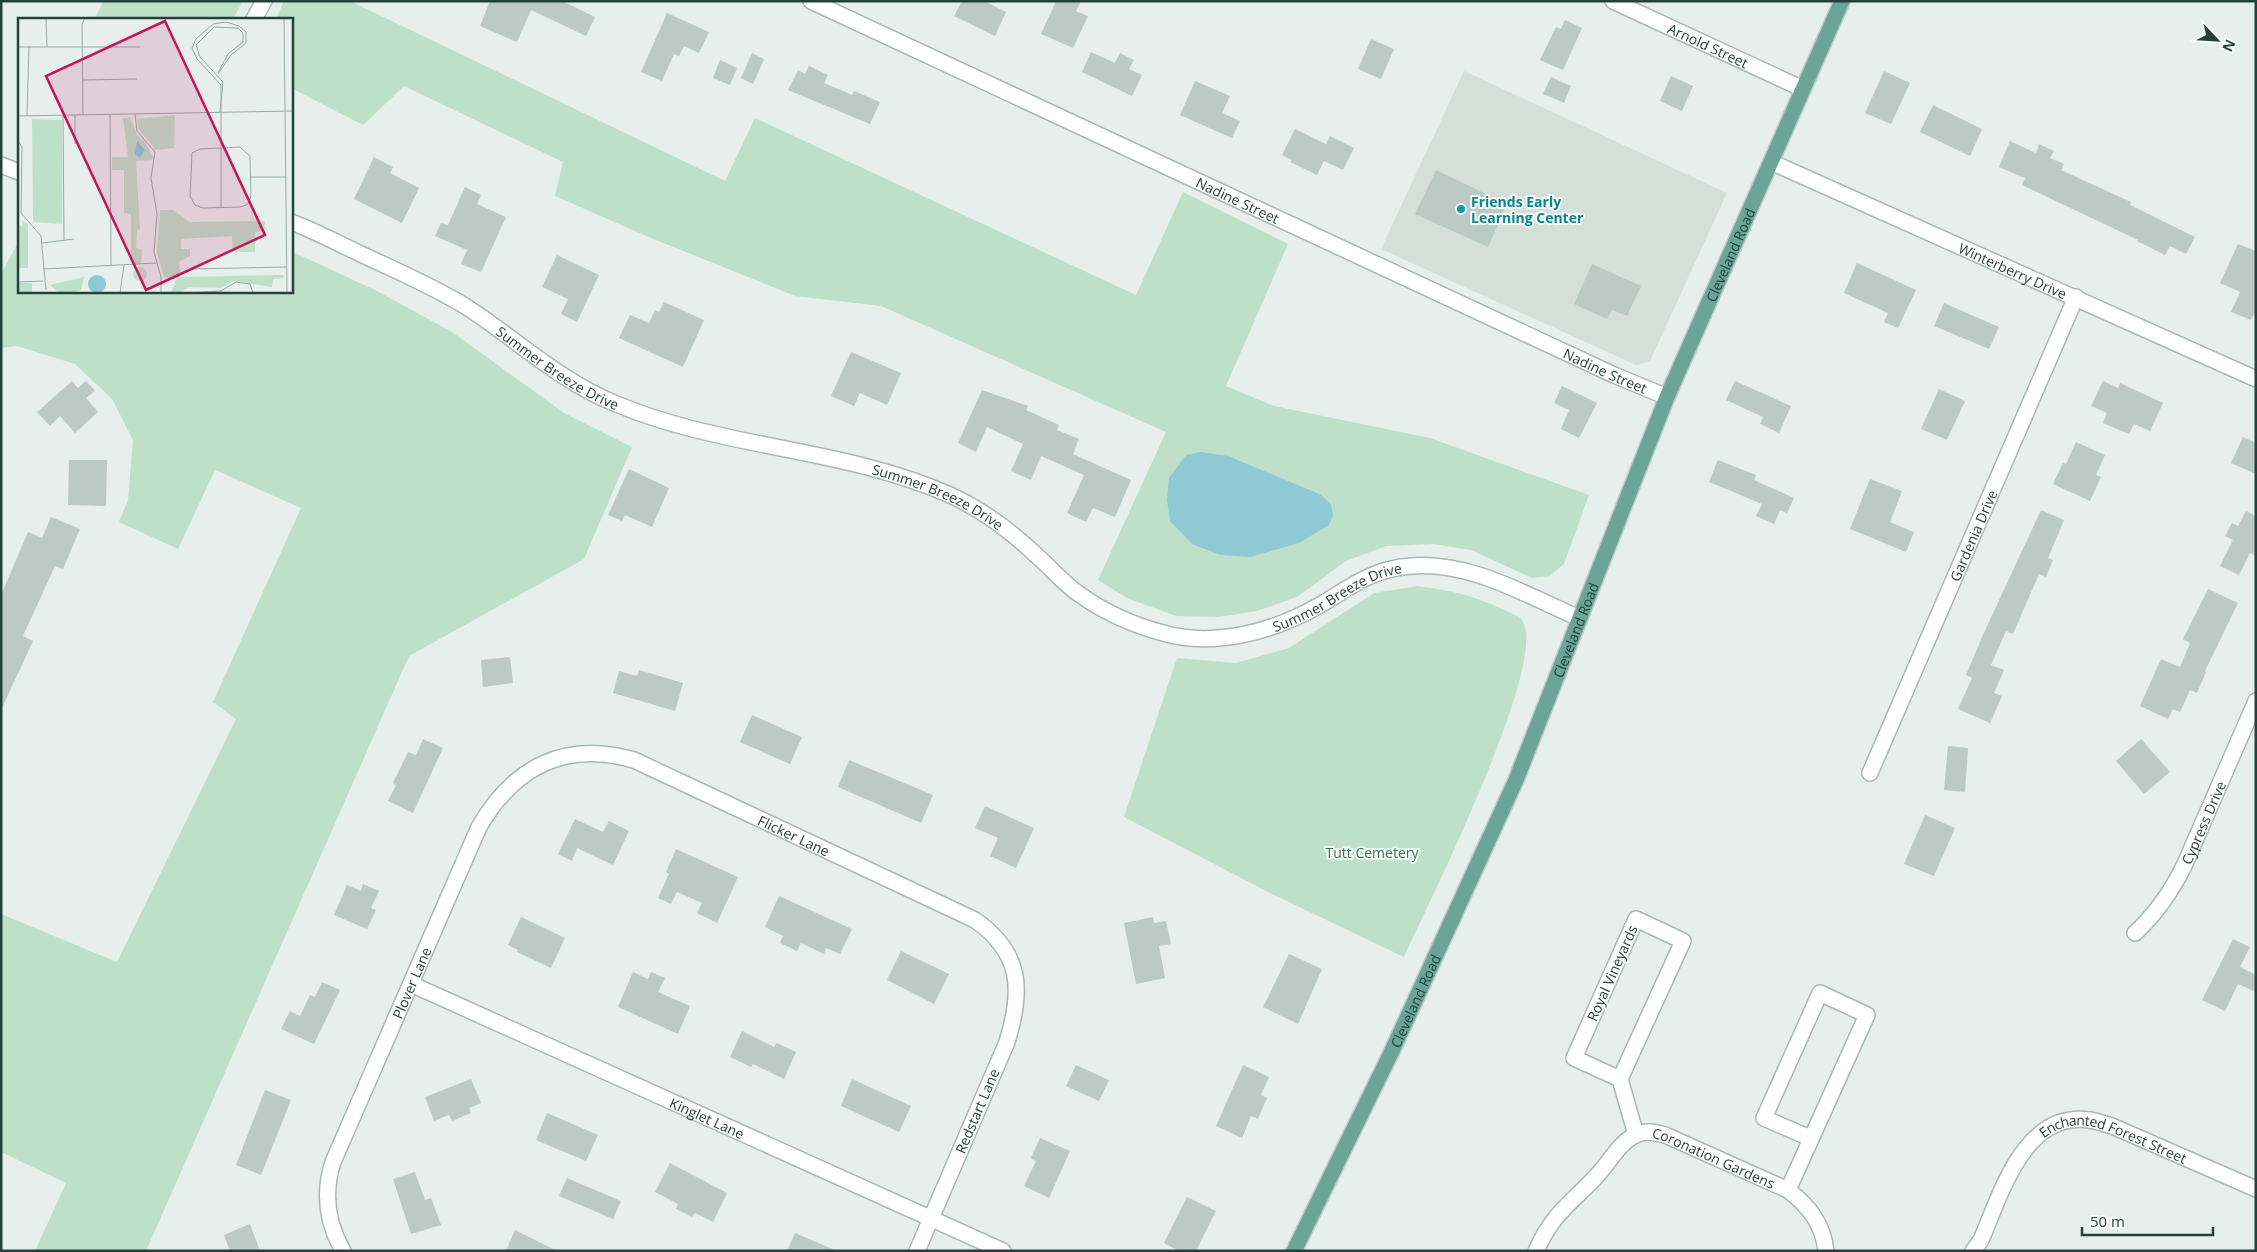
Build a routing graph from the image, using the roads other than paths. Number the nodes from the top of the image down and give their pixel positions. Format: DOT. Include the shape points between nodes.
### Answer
graph roads {
  1 [pos="264,1"];
  2 [pos="811,1"];
  3 [pos="1613,1"];
  4 [pos="1842,1"];
  5 [pos="255,18"];
  6 [pos="1803,89"];
  7 [pos="1770,162"];
  8 [pos="1,165"];
  9 [pos="18,172"];
  10 [pos="292,222"];
  11 [pos="2076,298"];
  12 [pos="2256,380"];
  13 [pos="1667,397"];
  14 [pos="1579,618"];
  15 [pos="2256,701"];
  16 [pos="549,761"];
  17 [pos="1870,773"];
  18 [pos="2135,933"];
  19 [pos="1014,967"];
  20 [pos="411,984"];
  21 [pos="1620,1080"];
  22 [pos="1636,1135"];
  23 [pos="1810,1138"];
  24 [pos="2256,1189"];
  25 [pos="1788,1190"];
  26 [pos="931,1218"];
  27 [pos="343,1251"];
  28 [pos="917,1251"];
  29 [pos="1003,1251"];
  30 [pos="1294,1251"];
  31 [pos="1536,1251"];
  32 [pos="1826,1251"];
  33 [pos="1973,1251"];
  1 -- 5 [label="street"];
  2 -- 13 [label="street, Nadine Street"];
  3 -- 6 [label="street, Arnold Street"];
  4 -- 6 [label="main road, Cleveland Road"];
  6 -- 7 [label="main road, Cleveland Road"];
  7 -- 11 [label="street, Winterberry Drive"];
  7 -- 13 [label="main road, Cleveland Road"];
  8 -- 9 [label="street"];
  10 -- 14 [label="street, Summer Breeze Drive" via="462,304 537,360 611,402 700,432 853,462 908,479 980,510 1012,532 1076,592 1134,624 1166,634 1205,640 1276,625 1382,570 1413,565 1445,566 1474,573"];
  11 -- 12 [label="street, Winterberry Drive"];
  11 -- 17 [label="street, Gardenia Drive"];
  13 -- 14 [label="main road, Cleveland Road"];
  14 -- 30 [label="main road, Cleveland Road" via="1516,780 1383,1069"];
  15 -- 18 [label="street, Cypress Drive" via="2184,866 2154,916"];
  16 -- 19 [label="street, Flicker Lane" via="581,753 634,760 974,920 998,938"];
  16 -- 20 [label="street, Plover Lane" via="523,775 492,805 479,827"];
  19 -- 26 [label="street, Redstart Lane" via="1017,997 1007,1042"];
  20 -- 26 [label="street, Kinglet Lane"];
  20 -- 27 [label="street, Plover Lane" via="329,1173 326,1194 328,1216"];
  21 -- 21 [label="street, Royal Vineyards" via="1574,1058 1636,919 1683,941"];
  21 -- 22 [label="street"];
  22 -- 25 [label="street, Coronation Gardens" via="1654,1132 1665,1135"];
  22 -- 31 [label="street" via="1614,1153 1558,1213"];
  23 -- 23 [label="street, Coronation Gardens" via="1764,1118 1820,993 1867,1014"];
  23 -- 25 [label="street, Coronation Gardens"];
  24 -- 33 [label="street, Enchanted Forest Street" via="2112,1126 2088,1120 2068,1121 2033,1139 2020,1154"];
  25 -- 32 [label="street, Coronation Gardens" via="1806,1203 1817,1220 1825,1237"];
  26 -- 28 [label="street, Redstart Lane"];
  26 -- 29 [label="street, Kinglet Lane"];
}
